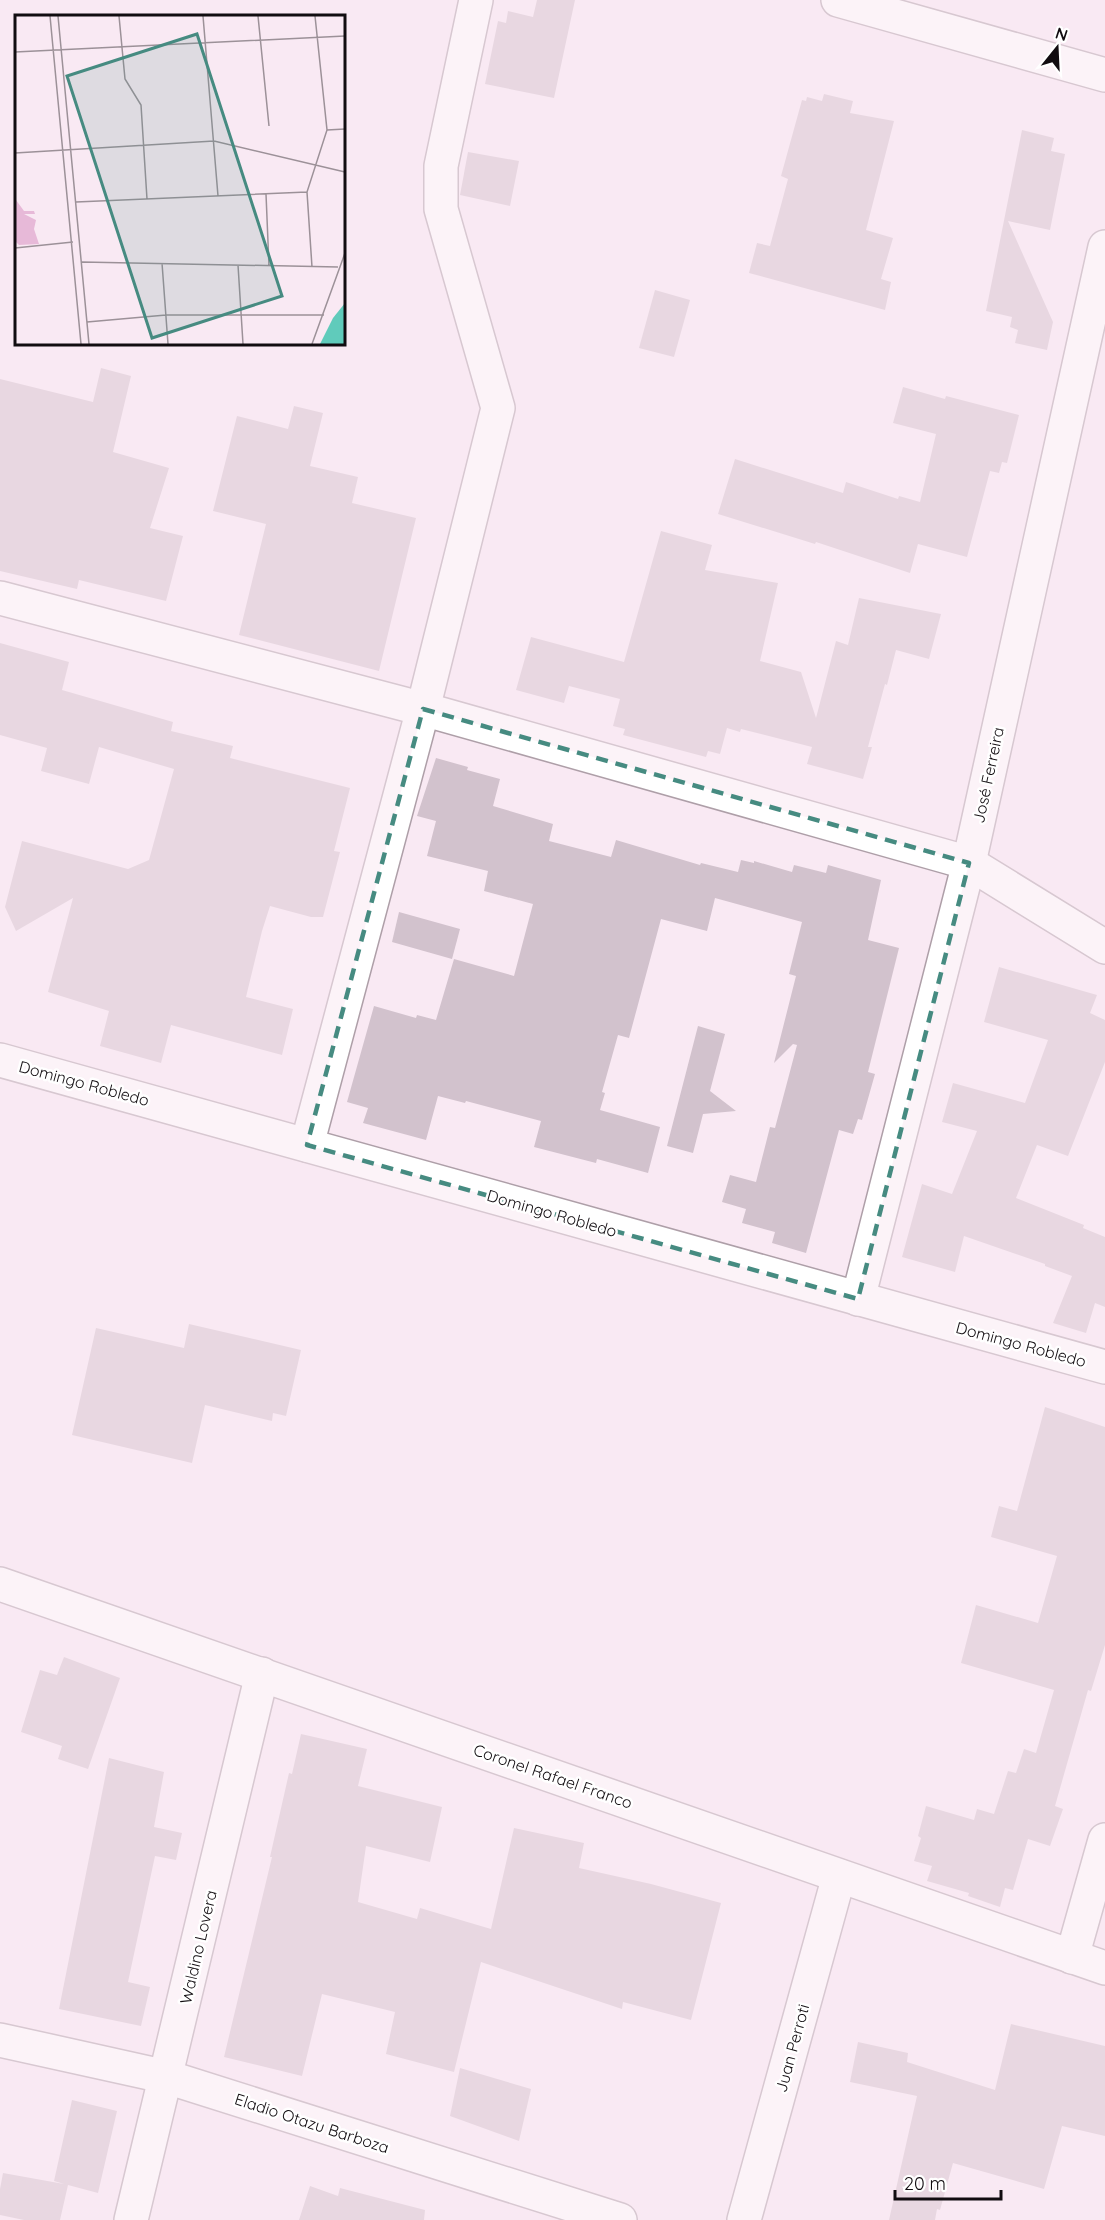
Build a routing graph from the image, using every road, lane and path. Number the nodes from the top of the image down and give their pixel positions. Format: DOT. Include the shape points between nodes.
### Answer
graph roads {
  1 [pos="476,0"];
  2 [pos="838,0"];
  3 [pos="1105,75"];
  4 [pos="1105,247"];
  5 [pos="0,598"];
  6 [pos="423,709"];
  7 [pos="969,863"];
  8 [pos="1105,947"];
  9 [pos="0,1060"];
  10 [pos="307,1145"];
  11 [pos="858,1299"];
  12 [pos="1105,1367"];
  13 [pos="0,1584"];
  14 [pos="262,1674"];
  15 [pos="1105,1840"];
  16 [pos="839,1876"];
  17 [pos="1072,1957"];
  18 [pos="1105,1968"];
  19 [pos="0,2040"];
  20 [pos="167,2077"];
  21 [pos="131,2220"];
  22 [pos="620,2220"];
  23 [pos="744,2220"];
  1 -- 6 [label="street" via="441,166 441,209 498,408"];
  2 -- 3 [label="street"];
  4 -- 7 [label="street, José Ferreira"];
  5 -- 6 [label="street"];
  6 -- 7 [label="street"];
  6 -- 10 [label="street"];
  7 -- 8 [label="street"];
  7 -- 11 [label="street, José Ferreira"];
  9 -- 10 [label="street, Domingo Robledo"];
  10 -- 11 [label="street, Domingo Robledo"];
  11 -- 12 [label="street, Domingo Robledo"];
  13 -- 14 [label="street, Coronel Rafael Franco"];
  14 -- 16 [label="street, Coronel Rafael Franco"];
  14 -- 20 [label="street, Waldino Lovera"];
  15 -- 17 [label="street"];
  16 -- 17 [label="street, Coronel Rafael Franco"];
  16 -- 23 [label="street, Juan Perroti"];
  17 -- 18 [label="street, Coronel Rafael Franco"];
  19 -- 20 [label="street, Eladio Otazu Barboza"];
  20 -- 21 [label="street, Waldino Lovera"];
  20 -- 22 [label="street, Eladio Otazu Barboza"];
}
